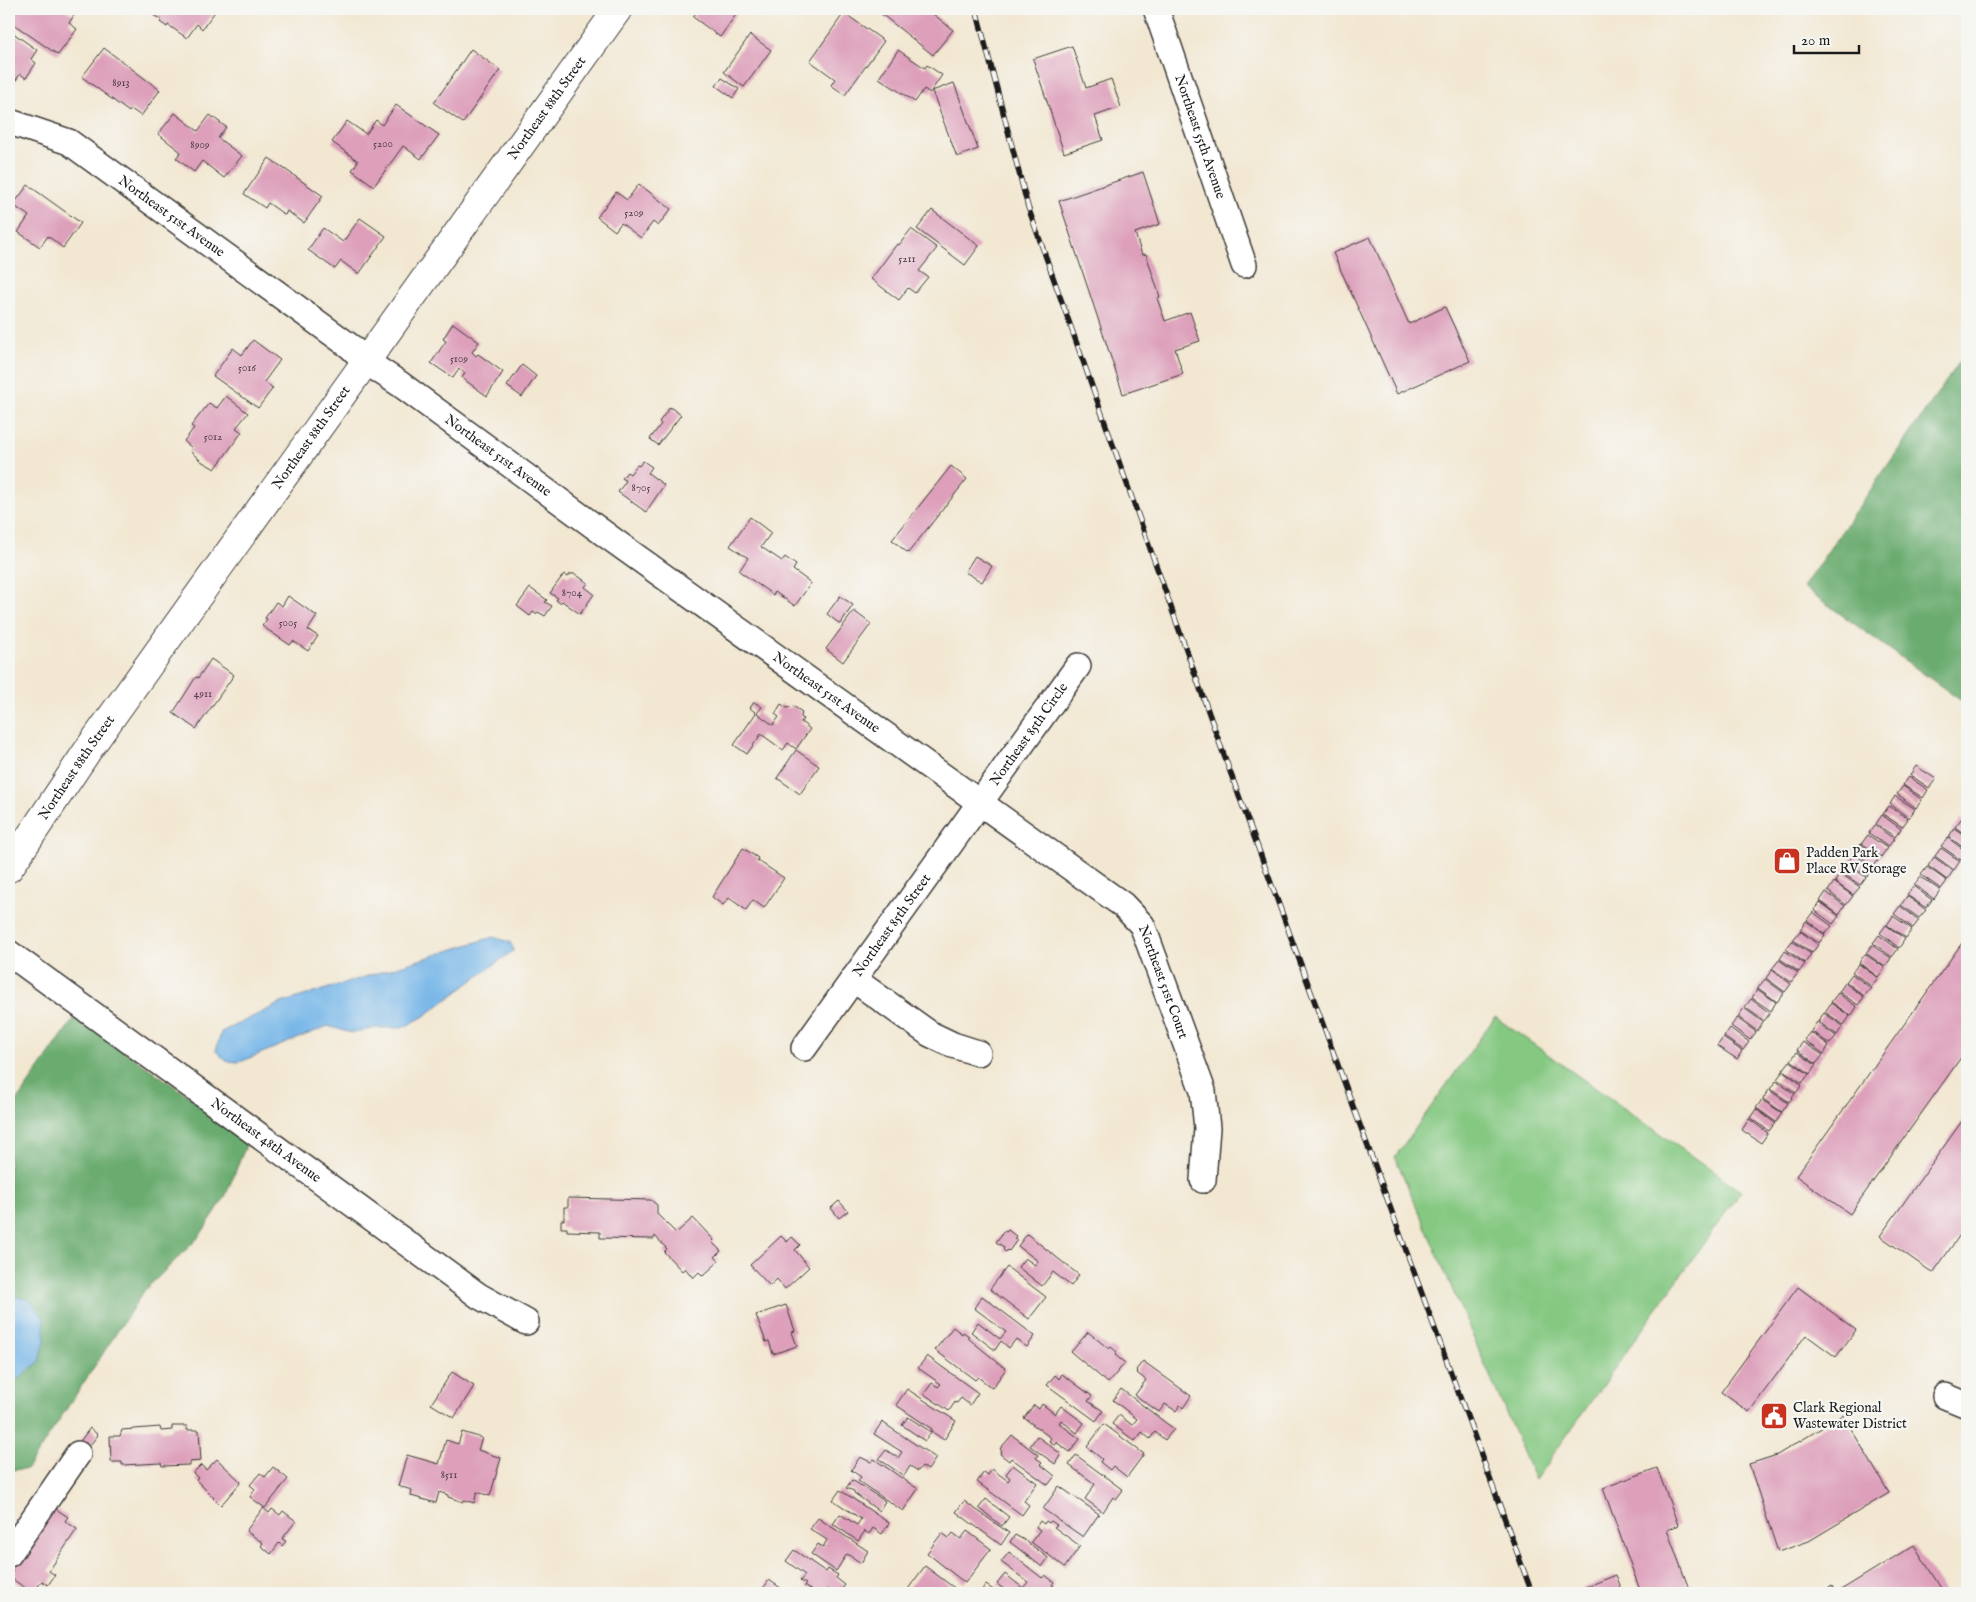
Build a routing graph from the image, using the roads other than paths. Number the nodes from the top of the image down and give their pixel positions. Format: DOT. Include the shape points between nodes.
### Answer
graph roads {
  1 [pos="618,9"];
  2 [pos="1156,9"];
  3 [pos="10,122"];
  4 [pos="1244,265"];
  5 [pos="365,361"];
  6 [pos="1078,666"];
  7 [pos="980,802"];
  8 [pos="9,868"];
  9 [pos="9,953"];
  10 [pos="853,979"];
  11 [pos="804,1048"];
  12 [pos="978,1053"];
  13 [pos="1203,1180"];
  14 [pos="526,1322"];
  15 [pos="78,1454"];
  16 [pos="9,1554"];
  1 -- 5 [label="main road, Northeast 88th Street"];
  2 -- 4 [label="street, Northeast 55th Avenue"];
  3 -- 5 [label="street, Northeast 51st Avenue" via="69,142 351,346"];
  5 -- 7 [label="street, Northeast 51st Avenue"];
  5 -- 8 [label="main road, Northeast 88th Street" via="90,747"];
  6 -- 7 [label="street, Northeast 85th Circle"];
  7 -- 10 [label="street, Northeast 85th Street"];
  7 -- 13 [label="street, Northeast 51st Court" via="1123,904 1142,925 1203,1091 1207,1128"];
  9 -- 14 [label="street, Northeast 48th Avenue" via="479,1296"];
  10 -- 11 [label="street, Northeast 85th Street"];
  10 -- 12 [label="street" via="930,1034 953,1046"];
  15 -- 16 [label="street"];
}
